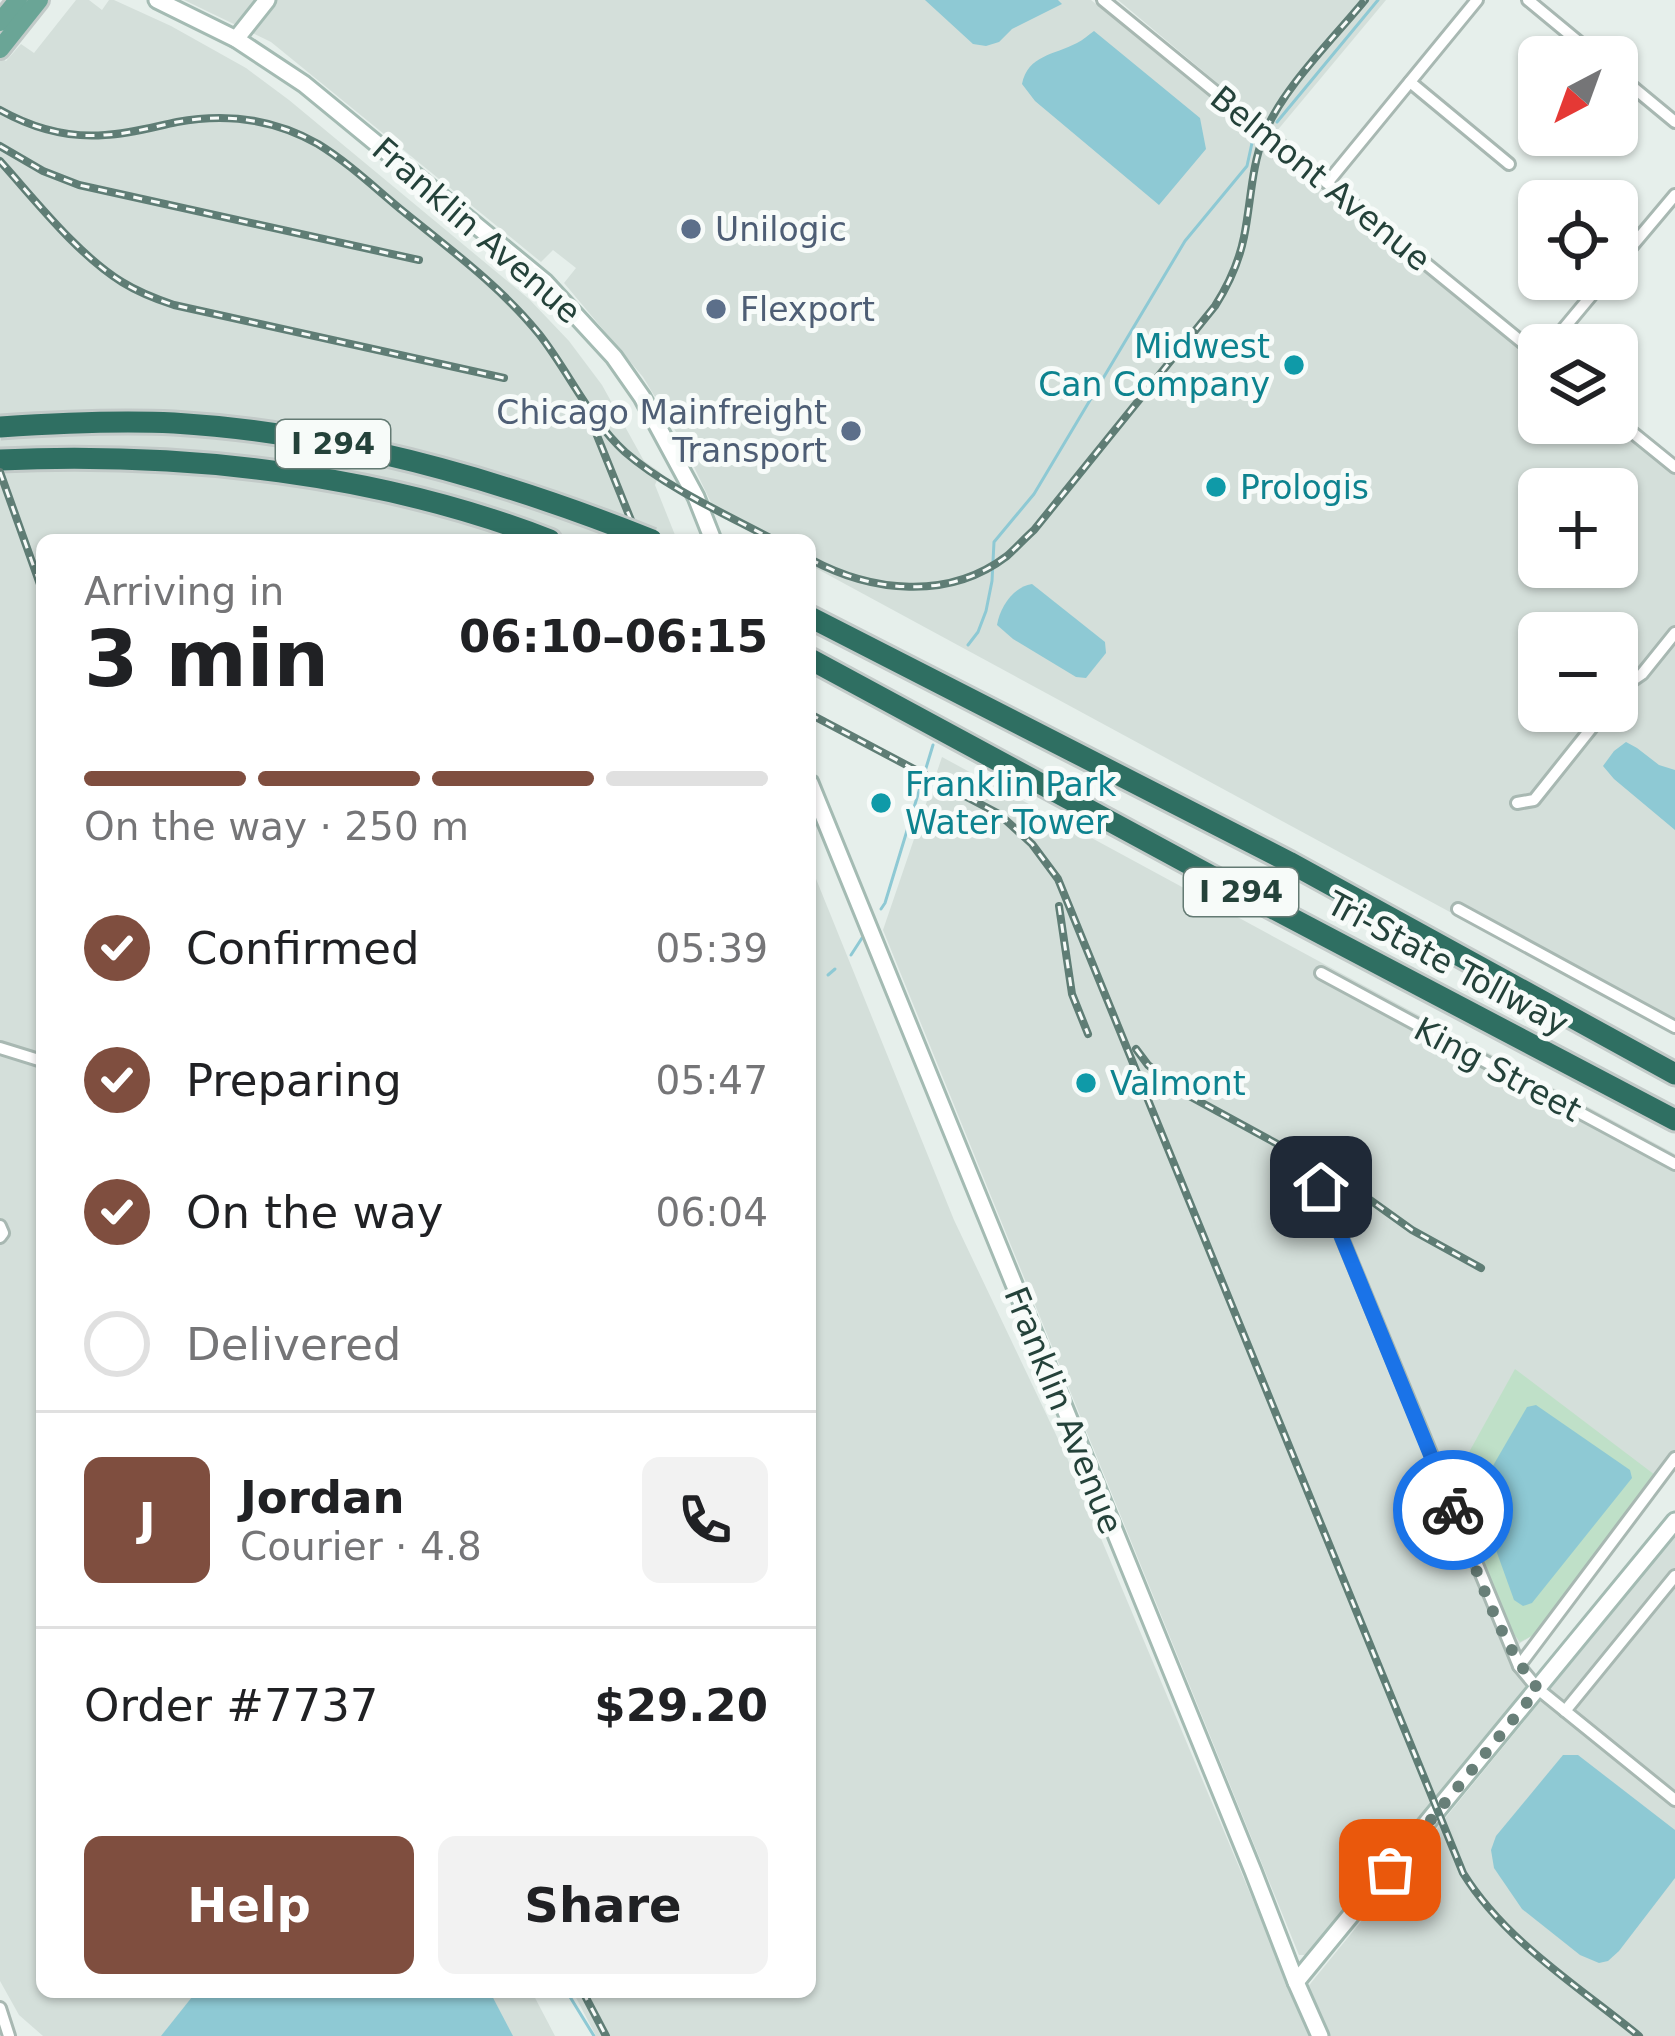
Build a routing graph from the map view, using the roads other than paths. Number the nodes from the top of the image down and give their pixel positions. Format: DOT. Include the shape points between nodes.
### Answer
graph roads {
  1 [pos="18,0"];
  2 [pos="39,0"];
  3 [pos="157,0"];
  4 [pos="267,0"];
  5 [pos="1103,0"];
  6 [pos="1477,0"];
  7 [pos="1528,0"];
  8 [pos="0,22"];
  9 [pos="1572,36"];
  10 [pos="236,39"];
  11 [pos="0,50"];
  12 [pos="1410,82"];
  13 [pos="1638,91"];
  14 [pos="1675,122"];
  15 [pos="1509,164"];
  16 [pos="1327,183"];
  17 [pos="1675,195"];
  18 [pos="1638,239"];
  19 [pos="1588,300"];
  20 [pos="1568,324"];
  21 [pos="1518,339"];
  22 [pos="0,427"];
  23 [pos="1638,437"];
  24 [pos="0,460"];
  25 [pos="1675,467"];
  26 [pos="535,534"];
  27 [pos="637,534"];
  28 [pos="711,534"];
  29 [pos="816,620"];
  30 [pos="1675,633"];
  31 [pos="816,662"];
  32 [pos="1638,677"];
  33 [pos="1588,732"];
  34 [pos="816,798"];
  35 [pos="1517,803"];
  36 [pos="1458,909"];
  37 [pos="1321,974"];
  38 [pos="1675,1027"];
  39 [pos="0,1048"];
  40 [pos="36,1059"];
  41 [pos="1675,1074"];
  42 [pos="1675,1120"];
  43 [pos="1675,1164"];
  44 [pos="1321,1187"];
  45 [pos="0,1226"];
  46 [pos="0,1237"];
  47 [pos="1675,1458"];
  48 [pos="1675,1521"];
  49 [pos="1675,1576"];
  50 [pos="1519,1666"];
  51 [pos="1538,1689"];
  52 [pos="1564,1711"];
  53 [pos="1675,1801"];
  54 [pos="1296,1982"];
  55 [pos="0,2008"];
  56 [pos="8,2036"];
  57 [pos="1320,2036"];
  1 -- 8 [label="main road"];
  2 -- 11 [label="main road"];
  3 -- 10 [label="main road, Franklin Avenue"];
  4 -- 10 [label="main road"];
  5 -- 16 [label="street, Belmont Avenue"];
  6 -- 12 [label="street"];
  7 -- 9 [label="street"];
  10 -- 28 [label="main road, Franklin Avenue" via="304,84 567,303 642,397"];
  12 -- 15 [label="street"];
  12 -- 16 [label="street"];
  13 -- 14 [label="street"];
  16 -- 21 [label="street, Belmont Avenue"];
  17 -- 18 [label="street"];
  19 -- 20 [label="street"];
  22 -- 27 [label="highway, I 294, bridge" via="175,423 318,442 456,472"];
  23 -- 25 [label="street"];
  24 -- 26 [label="highway, I 294" via="178,460 306,475"];
  29 -- 41 [label="highway, Tri-State Tollway / I 294" via="1289,862"];
  30 -- 32 [label="street"];
  31 -- 42 [label="highway, Tri-State Tollway / I 294"];
  33 -- 35 [label="street" via="1534,800"];
  34 -- 54 [label="main road, Franklin Avenue"];
  36 -- 38 [label="street"];
  37 -- 43 [label="street, King Street"];
  39 -- 40 [label="street"];
  44 -- 50 [label="street"];
  45 -- 46 [label="street"];
  47 -- 50 [label="street"];
  48 -- 51 [label="main road"];
  49 -- 52 [label="street"];
  50 -- 51 [label="street"];
  51 -- 52 [label="street"];
  51 -- 54 [label="main road"];
  52 -- 53 [label="street"];
  54 -- 57 [label="main road, Franklin Avenue"];
  55 -- 56 [label="street"];
}
